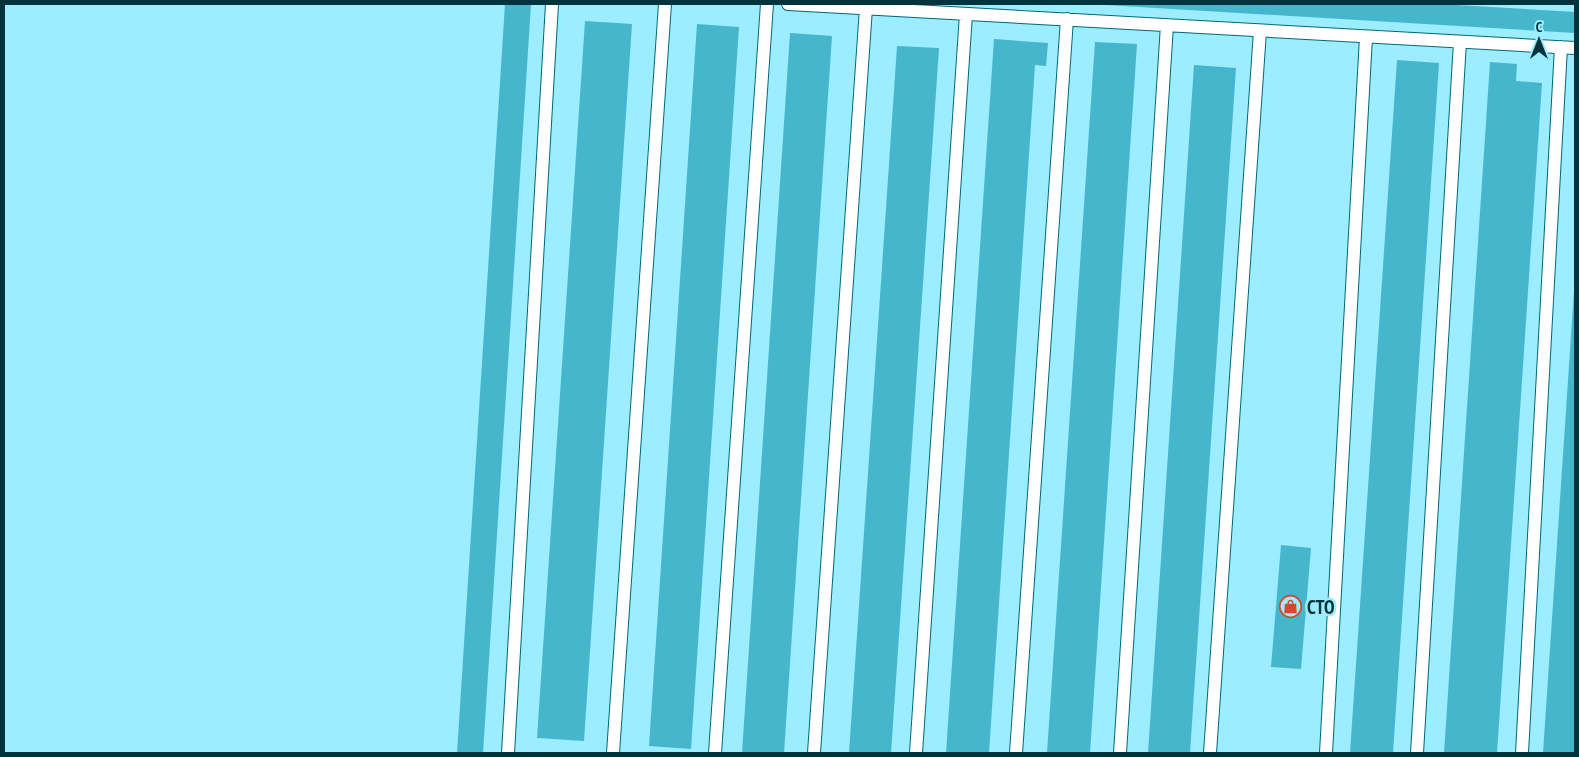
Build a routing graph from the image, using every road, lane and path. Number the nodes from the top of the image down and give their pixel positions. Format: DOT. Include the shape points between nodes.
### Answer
graph roads {
  1 [pos="552,4"];
  2 [pos="665,4"];
  3 [pos="767,4"];
  4 [pos="788,4"];
  5 [pos="866,8"];
  6 [pos="966,14"];
  7 [pos="1067,19"];
  8 [pos="1167,25"];
  9 [pos="1260,30"];
  10 [pos="1366,36"];
  11 [pos="1460,42"];
  12 [pos="1561,47"];
  13 [pos="1575,48"];
  14 [pos="508,753"];
  15 [pos="613,753"];
  16 [pos="715,753"];
  17 [pos="814,753"];
  18 [pos="916,753"];
  19 [pos="1016,753"];
  20 [pos="1120,753"];
  21 [pos="1210,753"];
  22 [pos="1326,753"];
  23 [pos="1417,753"];
  24 [pos="1522,753"];
  1 -- 14 [label="lane"];
  2 -- 15 [label="lane"];
  3 -- 16 [label="lane"];
  4 -- 5 [label="lane"];
  5 -- 6 [label="lane"];
  5 -- 17 [label="lane"];
  6 -- 7 [label="lane"];
  6 -- 18 [label="lane"];
  7 -- 8 [label="lane"];
  7 -- 19 [label="lane"];
  8 -- 9 [label="lane"];
  8 -- 20 [label="lane"];
  9 -- 10 [label="lane"];
  9 -- 21 [label="lane"];
  10 -- 11 [label="lane"];
  10 -- 22 [label="lane"];
  11 -- 12 [label="lane"];
  11 -- 23 [label="lane"];
  12 -- 13 [label="lane"];
  12 -- 24 [label="lane"];
}
